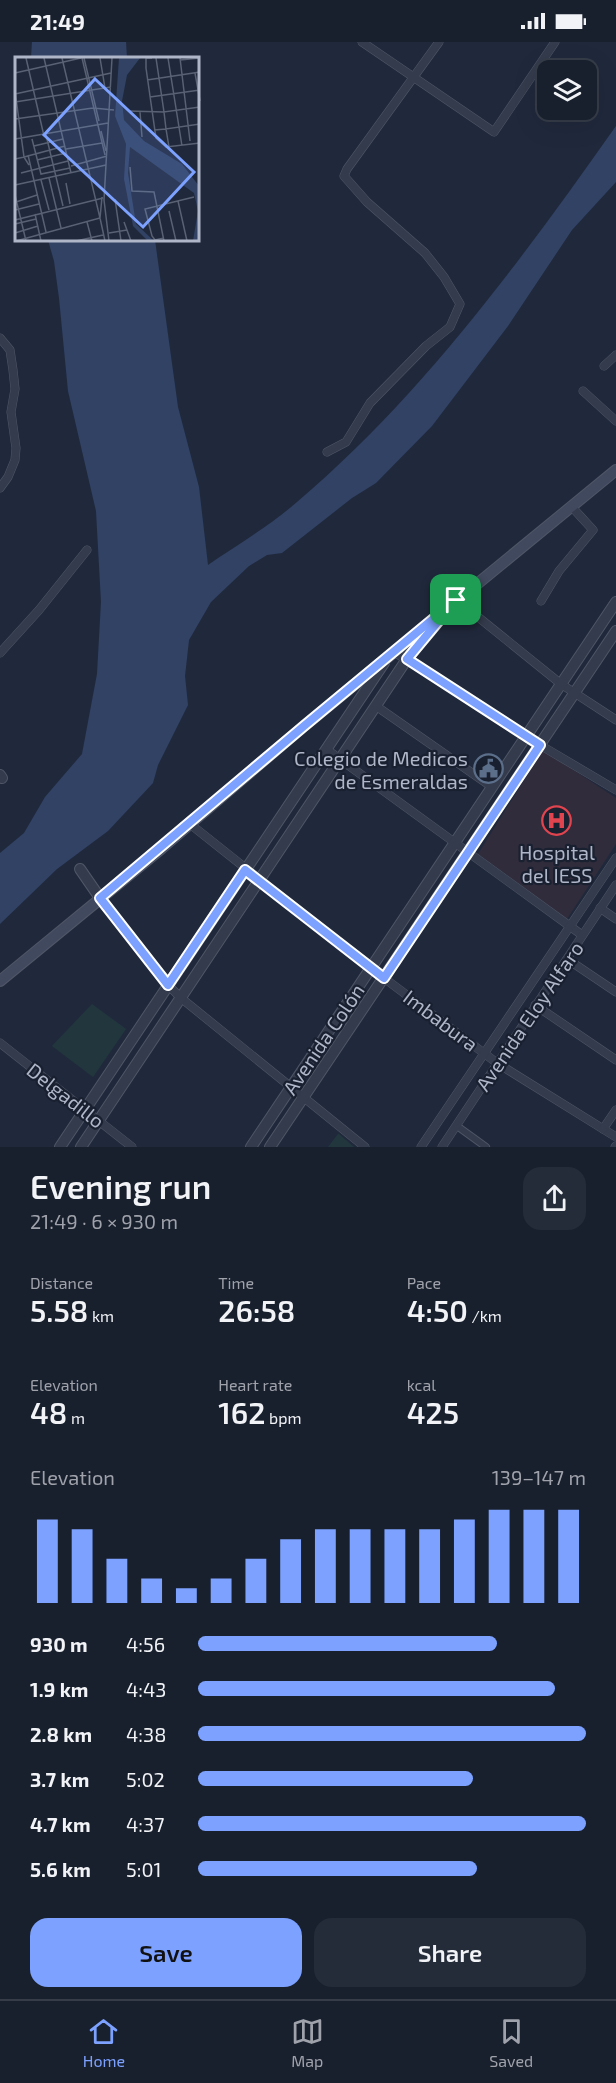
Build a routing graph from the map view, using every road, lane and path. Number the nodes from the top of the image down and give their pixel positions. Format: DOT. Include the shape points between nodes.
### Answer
graph roads {
  1 [pos="362,42"];
  2 [pos="439,42"];
  3 [pos="555,42"];
  4 [pos="413,77"];
  5 [pos="0,338"];
  6 [pos="616,355"];
  7 [pos="604,366"];
  8 [pos="583,391"];
  9 [pos="616,421"];
  10 [pos="327,452"];
  11 [pos="616,470"];
  12 [pos="0,488"];
  13 [pos="572,506"];
  14 [pos="87,550"];
  15 [pos="456,600"];
  16 [pos="541,602"];
  17 [pos="616,602"];
  18 [pos="616,631"];
  19 [pos="0,653"];
  20 [pos="390,654"];
  21 [pos="407,659"];
  22 [pos="561,684"];
  23 [pos="574,693"];
  24 [pos="376,706"];
  25 [pos="616,720"];
  26 [pos="526,736"];
  27 [pos="540,745"];
  28 [pos="326,749"];
  29 [pos="341,758"];
  30 [pos="492,787"];
  31 [pos="616,790"];
  32 [pos="190,824"];
  33 [pos="454,844"];
  34 [pos="467,853"];
  35 [pos="616,858"];
  36 [pos="81,869"];
  37 [pos="245,870"];
  38 [pos="259,879"];
  39 [pos="616,885"];
  40 [pos="100,898"];
  41 [pos="600,908"];
  42 [pos="616,919"];
  43 [pos="570,927"];
  44 [pos="582,936"];
  45 [pos="567,959"];
  46 [pos="371,968"];
  47 [pos="384,978"];
  48 [pos="0,981"];
  49 [pos="168,985"];
  50 [pos="616,992"];
  51 [pos="181,998"];
  52 [pos="535,1005"];
  53 [pos="0,1043"];
  54 [pos="485,1053"];
  55 [pos="616,1060"];
  56 [pos="497,1063"];
  57 [pos="291,1088"];
  58 [pos="303,1098"];
  59 [pos="85,1110"];
  60 [pos="616,1110"];
  61 [pos="98,1121"];
  62 [pos="457,1126"];
  63 [pos="603,1129"];
  64 [pos="616,1137"];
  65 [pos="60,1147"];
  66 [pos="81,1147"];
  67 [pos="132,1147"];
  68 [pos="251,1147"];
  69 [pos="270,1147"];
  70 [pos="364,1147"];
  71 [pos="421,1147"];
  72 [pos="442,1147"];
  73 [pos="486,1147"];
  1 -- 4 [label="street"];
  2 -- 4 [label="street"];
  3 -- 4 [label="street" via="494,132"];
  4 -- 10 [label="street" via="345,176 367,202 426,253 460,304 450,327 370,404 346,442"];
  5 -- 12 [label="street" via="10,350 13,370 11,412 16,448 15,460"];
  6 -- 7 [label="street"];
  8 -- 9 [label="street"];
  11 -- 13 [label="main road"];
  13 -- 15 [label="main road"];
  13 -- 16 [label="street" via="593,530"];
  14 -- 19 [label="street"];
  15 -- 20 [label="main road"];
  15 -- 21 [label="street"];
  15 -- 22 [label="street"];
  17 -- 22 [label="street, Avenida Colón"];
  18 -- 23 [label="street, Avenida Colón"];
  20 -- 21 [label="street"];
  20 -- 28 [label="street"];
  20 -- 32 [label="main road"];
  21 -- 24 [label="street"];
  21 -- 26 [label="street"];
  22 -- 23 [label="street"];
  22 -- 26 [label="street, Avenida Colón"];
  23 -- 25 [label="street"];
  23 -- 27 [label="street, Avenida Colón"];
  24 -- 29 [label="street"];
  24 -- 30 [label="street"];
  26 -- 27 [label="street"];
  26 -- 30 [label="street, Avenida Colón"];
  27 -- 31 [label="street"];
  27 -- 34 [label="street, Avenida Colón"];
  28 -- 29 [label="street"];
  28 -- 37 [label="street"];
  29 -- 33 [label="street"];
  29 -- 38 [label="street"];
  30 -- 33 [label="street, Avenida Colón"];
  32 -- 37 [label="street, Imbabura"];
  32 -- 40 [label="main road"];
  33 -- 34 [label="street"];
  33 -- 46 [label="street, Avenida Colón"];
  34 -- 43 [label="street"];
  34 -- 47 [label="street, Avenida Colón"];
  35 -- 43 [label="street, Avenida Eloy Alfaro"];
  36 -- 40 [label="street"];
  37 -- 38 [label="street, Imbabura"];
  37 -- 49 [label="street"];
  38 -- 46 [label="street, Imbabura"];
  38 -- 51 [label="street"];
  39 -- 41 [label="street, Avenida Eloy Alfaro"];
  40 -- 48 [label="main road"];
  40 -- 49 [label="street"];
  41 -- 42 [label="street"];
  41 -- 44 [label="street, Avenida Eloy Alfaro"];
  43 -- 44 [label="street"];
  43 -- 54 [label="street, Avenida Eloy Alfaro"];
  44 -- 45 [label="street, Avenida Eloy Alfaro"];
  45 -- 50 [label="street"];
  45 -- 52 [label="street, Avenida Eloy Alfaro"];
  46 -- 47 [label="street, Imbabura"];
  46 -- 57 [label="street, Avenida Colón"];
  47 -- 54 [label="street, Imbabura"];
  47 -- 58 [label="street, Avenida Colón"];
  49 -- 51 [label="street"];
  49 -- 59 [label="street"];
  51 -- 57 [label="street"];
  51 -- 61 [label="street"];
  52 -- 55 [label="street"];
  52 -- 56 [label="street, Avenida Eloy Alfaro"];
  53 -- 59 [label="street, Delgadillo"];
  54 -- 56 [label="street, Imbabura"];
  54 -- 71 [label="street, Avenida Eloy Alfaro"];
  56 -- 62 [label="street, Avenida Eloy Alfaro"];
  56 -- 63 [label="street, Imbabura"];
  57 -- 58 [label="street"];
  57 -- 68 [label="street, Avenida Colón"];
  58 -- 69 [label="street, Avenida Colón"];
  58 -- 70 [label="street"];
  59 -- 61 [label="street, Delgadillo"];
  59 -- 65 [label="street"];
  60 -- 63 [label="street"];
  61 -- 66 [label="street"];
  61 -- 67 [label="street, Delgadillo"];
  62 -- 72 [label="street, Avenida Eloy Alfaro"];
  62 -- 73 [label="street"];
  63 -- 64 [label="street, Imbabura"];
}
